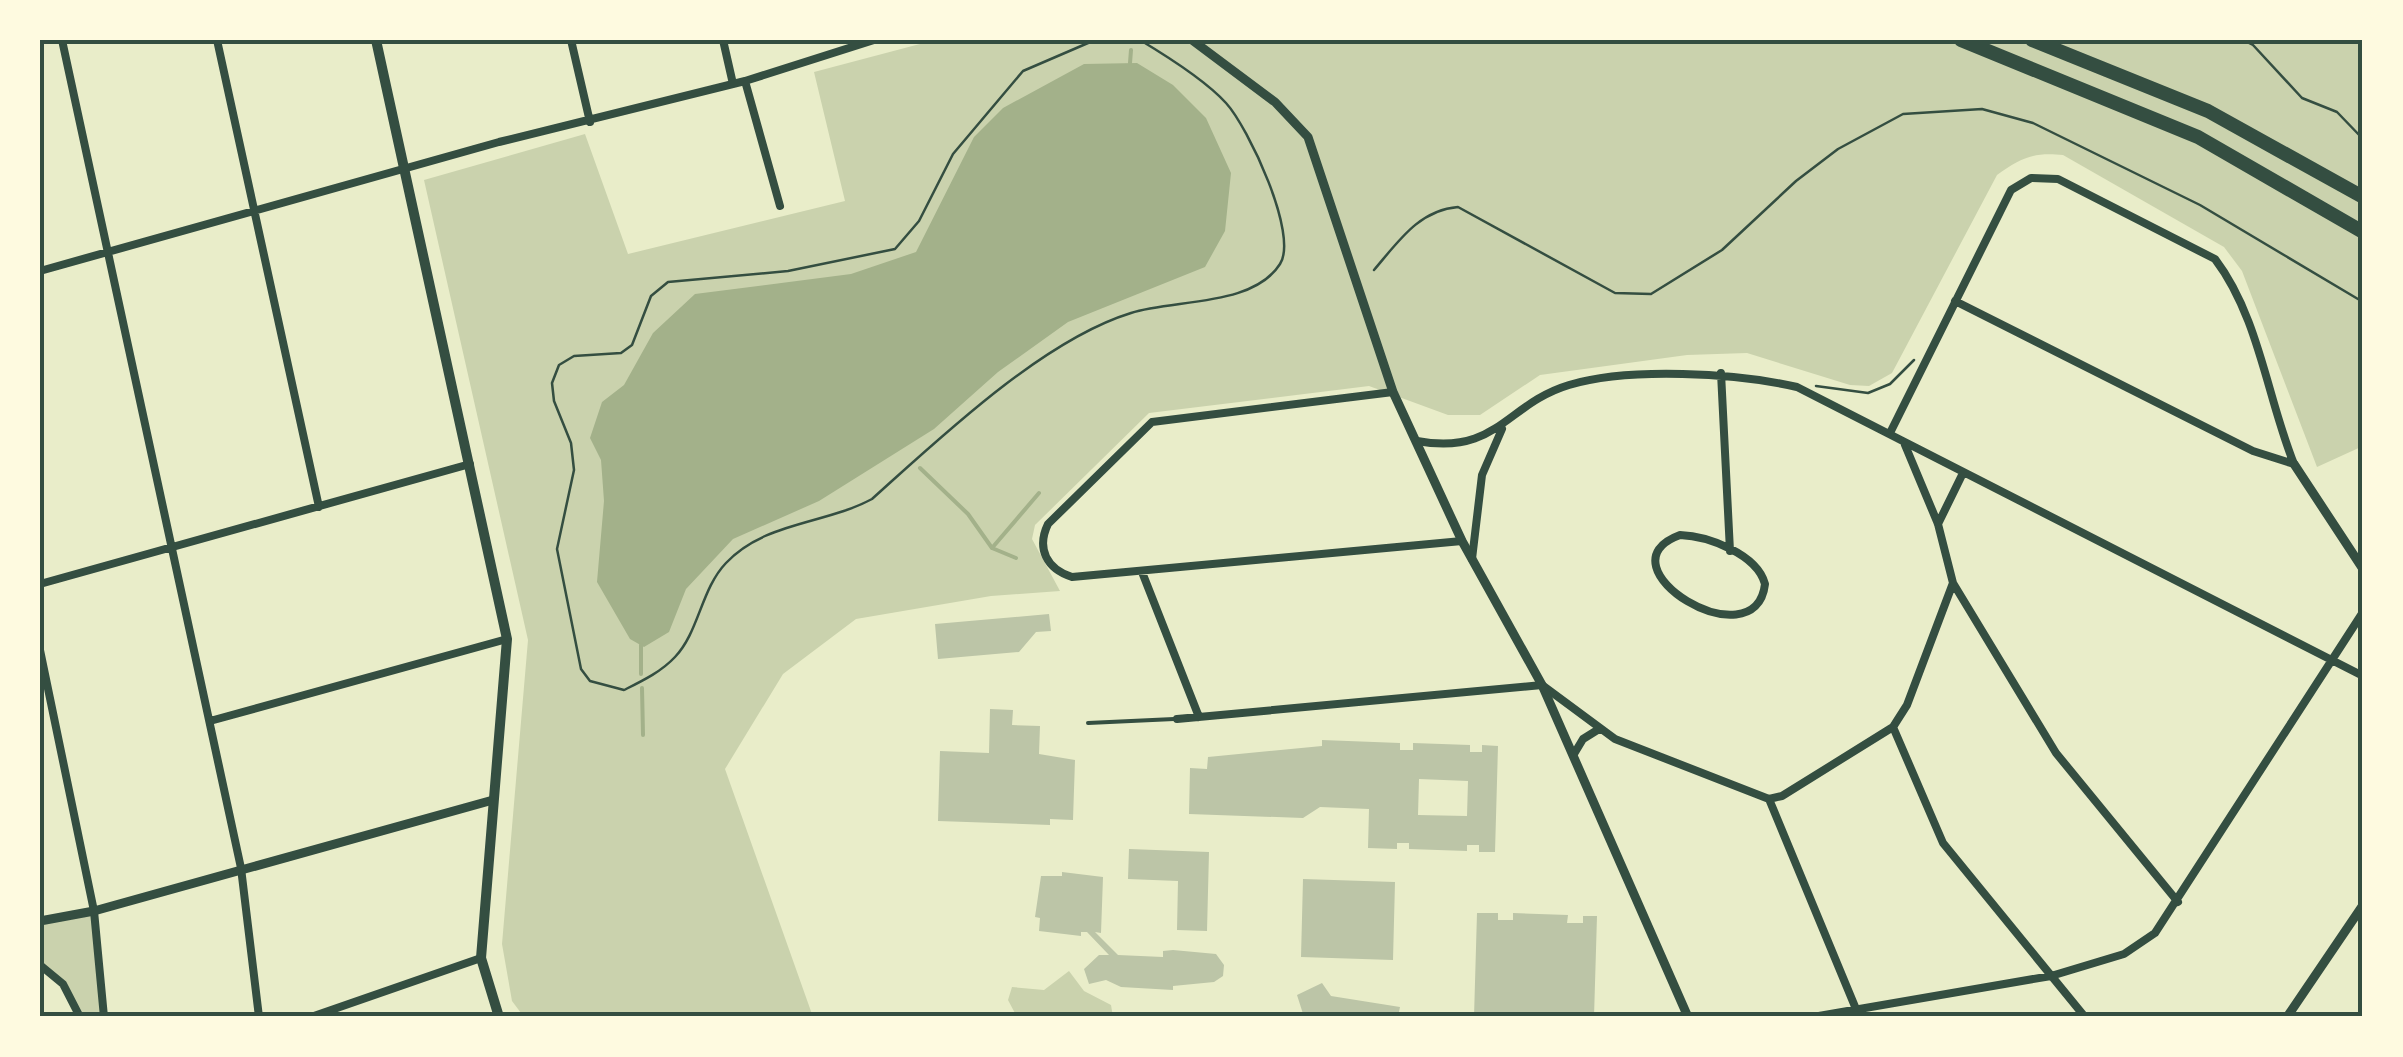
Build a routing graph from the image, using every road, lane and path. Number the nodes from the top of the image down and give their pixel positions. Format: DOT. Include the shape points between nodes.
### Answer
graph roads {
  1 [pos="62,40"];
  2 [pos="217,40"];
  3 [pos="376,40"];
  4 [pos="571,40"];
  5 [pos="723,40"];
  6 [pos="874,40"];
  7 [pos="1095,40"];
  8 [pos="1140,40"];
  9 [pos="1192,40"];
  10 [pos="1961,40"];
  11 [pos="2032,40"];
  12 [pos="2243,40"];
  13 [pos="745,81"];
  14 [pos="732,84"];
  15 [pos="590,122"];
  16 [pos="2363,139"];
  17 [pos="406,169"];
  18 [pos="2363,197"];
  19 [pos="780,206"];
  20 [pos="254,212"];
  21 [pos="2363,232"];
  22 [pos="109,252"];
  23 [pos="1374,270"];
  24 [pos="40,271"];
  25 [pos="1955,301"];
  26 [pos="2363,302"];
  27 [pos="1929,353"];
  28 [pos="1720,373"];
  29 [pos="1797,387"];
  30 [pos="1393,392"];
  31 [pos="1504,426"];
  32 [pos="1890,433"];
  33 [pos="1417,441"];
  34 [pos="1906,445"];
  35 [pos="470,464"];
  36 [pos="2294,464"];
  37 [pos="1962,474"];
  38 [pos="318,507"];
  39 [pos="1938,524"];
  40 [pos="1462,540"];
  41 [pos="173,548"];
  42 [pos="1730,551"];
  43 [pos="1472,560"];
  44 [pos="2363,569"];
  45 [pos="1142,572"];
  46 [pos="1952,583"];
  47 [pos="40,584"];
  48 [pos="2363,612"];
  49 [pos="507,639"];
  50 [pos="40,650"];
  51 [pos="2334,662"];
  52 [pos="2363,676"];
  53 [pos="1542,684"];
  54 [pos="1200,716"];
  55 [pos="1176,719"];
  56 [pos="210,721"];
  57 [pos="1088,723"];
  58 [pos="1893,727"];
  59 [pos="1599,730"];
  60 [pos="1574,754"];
  61 [pos="1768,799"];
  62 [pos="493,800"];
  63 [pos="241,868"];
  64 [pos="2178,902"];
  65 [pos="2363,905"];
  66 [pos="94,911"];
  67 [pos="40,921"];
  68 [pos="481,958"];
  69 [pos="40,965"];
  70 [pos="2051,976"];
  71 [pos="1856,1010"];
  72 [pos="80,1017"];
  73 [pos="104,1017"];
  74 [pos="258,1017"];
  75 [pos="310,1017"];
  76 [pos="499,1017"];
  77 [pos="1688,1017"];
  78 [pos="1813,1017"];
  79 [pos="2085,1017"];
  80 [pos="2288,1017"];
  1 -- 22 [label="street"];
  2 -- 20 [label="street"];
  3 -- 17 [label="main road"];
  4 -- 15 [label="street"];
  5 -- 14 [label="street"];
  6 -- 13 [label="street"];
  7 -- 8 [label="path" via="1023,71 953,154 919,221 895,249 788,271 668,282 650,296 632,345 621,354 574,356 559,365 554,401 574,470 556,549 581,669 590,681 624,690 650,677 678,655 726,562 779,530 872,499 1076,336 1131,313 1243,291 1282,262 1284,225 1274,195 1227,104"];
  9 -- 30 [label="street" via="1275,102 1308,137"];
  10 -- 21 [label="highway" via="2198,137"];
  11 -- 18 [label="highway" via="2208,111"];
  12 -- 16 [label="path" via="2302,98 2336,112"];
  13 -- 14 [label="street"];
  13 -- 19 [label="street"];
  14 -- 15 [label="street"];
  15 -- 17 [label="street"];
  17 -- 20 [label="street"];
  17 -- 35 [label="main road"];
  20 -- 22 [label="street"];
  20 -- 38 [label="street"];
  22 -- 24 [label="street"];
  22 -- 41 [label="street"];
  23 -- 26 [label="path" via="1415,224 1458,207 1615,293 1651,294 1722,250 1838,149 1903,114 1982,109 2034,123 2200,205"];
  25 -- 27 [label="street"];
  25 -- 36 [label="street" via="2254,452"];
  25 -- 36 [label="street" via="2012,190 2031,178 2058,178 2216,260 2244,311"];
  27 -- 29 [label="path" via="1868,393"];
  27 -- 32 [label="street"];
  28 -- 29 [label="street"];
  28 -- 31 [label="street" via="1574,384 1525,407"];
  28 -- 42 [label="street"];
  29 -- 32 [label="street"];
  30 -- 33 [label="street"];
  30 -- 45 [label="street" via="1152,422 1044,531 1045,556 1072,576"];
  31 -- 33 [label="street" via="1482,439"];
  31 -- 43 [label="street" via="1482,475"];
  32 -- 34 [label="street"];
  33 -- 40 [label="street"];
  34 -- 37 [label="street"];
  34 -- 39 [label="street"];
  35 -- 38 [label="street"];
  35 -- 49 [label="main road"];
  36 -- 44 [label="street"];
  37 -- 39 [label="street"];
  37 -- 51 [label="street"];
  38 -- 41 [label="street"];
  39 -- 46 [label="street"];
  40 -- 43 [label="street"];
  40 -- 45 [label="street"];
  41 -- 47 [label="street"];
  41 -- 56 [label="street"];
  42 -- 42 [label="street" via="1680,535 1660,548 1656,573 1667,590 1728,616 1744,616 1759,605 1765,584 1758,568"];
  43 -- 53 [label="street"];
  45 -- 54 [label="street"];
  46 -- 58 [label="street"];
  46 -- 64 [label="street" via="2056,753"];
  48 -- 51 [label="street"];
  49 -- 56 [label="street"];
  49 -- 62 [label="main road"];
  50 -- 66 [label="street"];
  51 -- 52 [label="street"];
  51 -- 64 [label="street"];
  53 -- 54 [label="street"];
  53 -- 59 [label="street"];
  53 -- 60 [label="street"];
  54 -- 55 [label="street"];
  55 -- 57 [label="lane"];
  56 -- 63 [label="street"];
  58 -- 61 [label="street"];
  58 -- 70 [label="street" via="1943,843"];
  59 -- 60 [label="street"];
  59 -- 61 [label="street"];
  60 -- 77 [label="street"];
  61 -- 71 [label="street"];
  62 -- 63 [label="street"];
  62 -- 68 [label="main road"];
  63 -- 66 [label="street"];
  63 -- 74 [label="street"];
  64 -- 70 [label="street" via="2124,954"];
  65 -- 80 [label="street"];
  66 -- 67 [label="street"];
  66 -- 73 [label="street"];
  68 -- 75 [label="street"];
  68 -- 76 [label="main road"];
  69 -- 72 [label="street" via="63,984"];
  70 -- 71 [label="street"];
  70 -- 79 [label="street"];
  71 -- 78 [label="street"];
}
